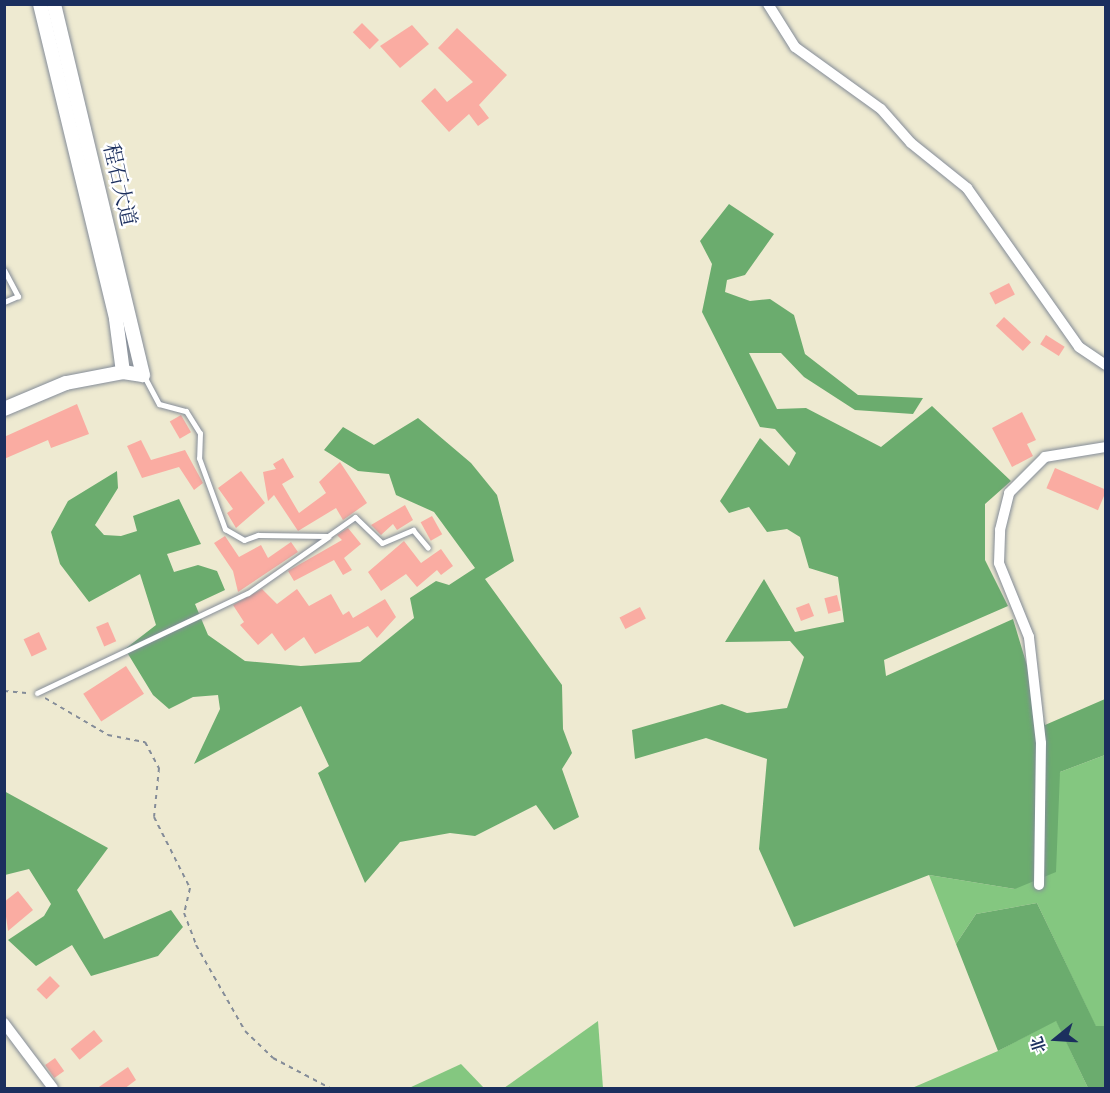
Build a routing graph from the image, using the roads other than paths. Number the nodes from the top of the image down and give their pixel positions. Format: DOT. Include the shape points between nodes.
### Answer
graph roads {
  1 [pos="40,4"];
  2 [pos="54,4"];
  3 [pos="768,4"];
  4 [pos="4,270"];
  5 [pos="4,302"];
  6 [pos="1106,365"];
  7 [pos="123,372"];
  8 [pos="143,375"];
  9 [pos="4,409"];
  10 [pos="1106,447"];
  11 [pos="328,536"];
  12 [pos="428,548"];
  13 [pos="37,693"];
  14 [pos="1039,885"];
  15 [pos="4,1023"];
  16 [pos="53,1089"];
  1 -- 7 [label="street, 程石大道" via="116,319"];
  2 -- 8 [label="street, 程石大道"];
  3 -- 6 [label="street" via="795,47 881,109 911,143 967,188 1079,347"];
  4 -- 5 [label="lane" via="18,297"];
  7 -- 8 [label="street"];
  7 -- 9 [label="street" via="66,382"];
  8 -- 11 [label="lane" via="159,404 186,411 200,433 200,458 225,529 244,540 258,535"];
  10 -- 14 [label="street" via="1045,457 1009,493 1000,530 999,563 1029,637 1041,743"];
  11 -- 12 [label="lane" via="355,517 382,543 413,530"];
  11 -- 13 [label="lane" via="248,593"];
  15 -- 16 [label="street"];
}
